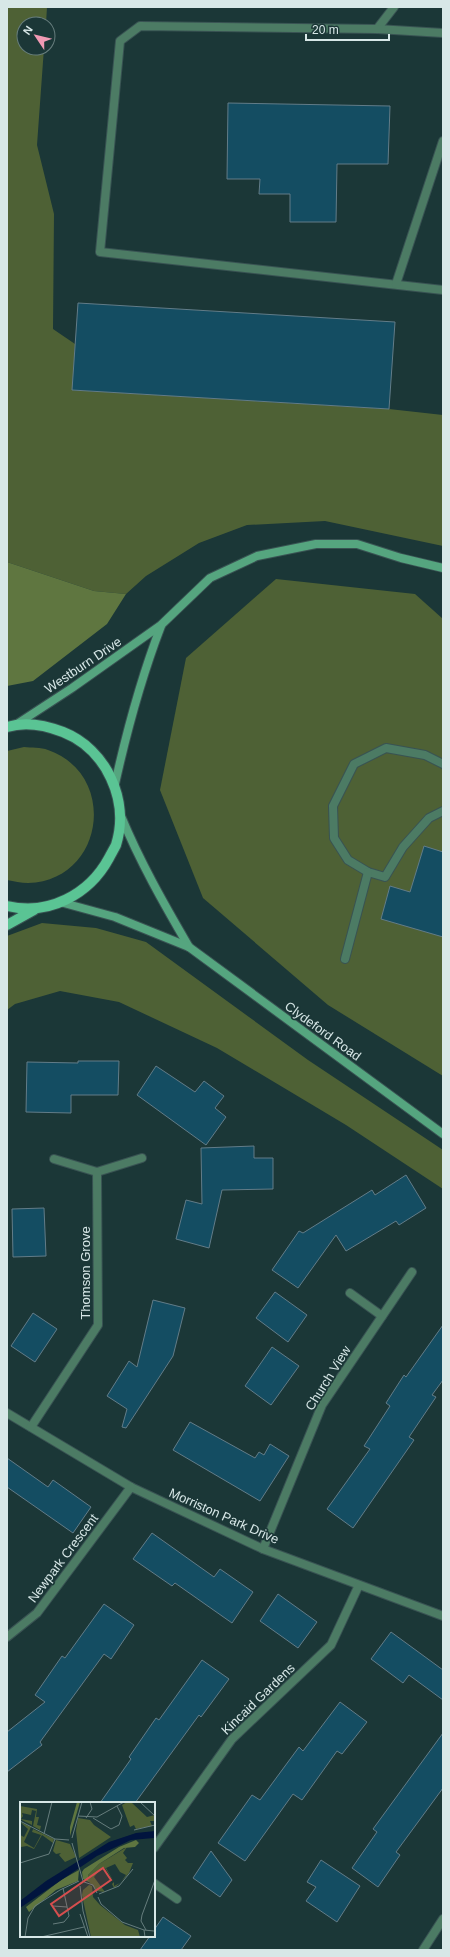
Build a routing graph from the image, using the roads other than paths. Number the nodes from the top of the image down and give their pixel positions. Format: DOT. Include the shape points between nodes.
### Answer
graph roads {
  1 [pos="394,7"];
  2 [pos="377,29"];
  3 [pos="443,33"];
  4 [pos="443,141"];
  5 [pos="396,284"];
  6 [pos="443,290"];
  7 [pos="443,568"];
  8 [pos="161,625"];
  9 [pos="12,725"];
  10 [pos="443,764"];
  11 [pos="115,784"];
  12 [pos="443,811"];
  13 [pos="120,814"];
  14 [pos="368,872"];
  15 [pos="60,902"];
  16 [pos="7,906"];
  17 [pos="37,908"];
  18 [pos="7,925"];
  19 [pos="189,947"];
  20 [pos="345,959"];
  21 [pos="443,1134"];
  22 [pos="142,1158"];
  23 [pos="54,1159"];
  24 [pos="97,1172"];
  25 [pos="412,1272"];
  26 [pos="350,1293"];
  27 [pos="382,1316"];
  28 [pos="7,1413"];
  29 [pos="31,1427"];
  30 [pos="131,1487"];
  31 [pos="263,1548"];
  32 [pos="359,1585"];
  33 [pos="443,1616"];
  34 [pos="7,1637"];
  35 [pos="155,1847"];
  36 [pos="155,1884"];
  37 [pos="177,1898"];
  38 [pos="443,1920"];
  39 [pos="422,1950"];
  1 -- 2 [label="street"];
  2 -- 3 [label="street"];
  2 -- 5 [label="street" via="140,26 120,41 100,252"];
  4 -- 5 [label="street"];
  5 -- 6 [label="street"];
  7 -- 8 [label="street, Westburn Drive" via="357,544 316,544 257,556 210,578"];
  8 -- 9 [label="street, Westburn Drive" via="72,688"];
  8 -- 11 [label="street, Westburn Drive" via="132,713"];
  9 -- 11 [label="main road" via="48,726 76,737 100,757"];
  10 -- 14 [label="street" via="425,755 386,748 354,764 333,806 334,838 348,860"];
  11 -- 13 [label="main road"];
  12 -- 14 [label="street" via="429,818 403,847 384,877"];
  13 -- 15 [label="main road" via="116,845 101,872 79,894"];
  13 -- 19 [label="street, Clydeford Road" via="152,884"];
  14 -- 20 [label="street"];
  15 -- 17 [label="main road"];
  15 -- 19 [label="street, Clydeford Road" via="115,916"];
  16 -- 17 [label="main road" via="21,910"];
  17 -- 18 [label="main road"];
  19 -- 21 [label="street, Clydeford Road"];
  22 -- 24 [label="street"];
  23 -- 24 [label="street"];
  24 -- 29 [label="street, Thomson Grove" via="98,1325"];
  25 -- 27 [label="street, Church View"];
  26 -- 27 [label="street"];
  27 -- 31 [label="street, Church View" via="322,1405"];
  28 -- 29 [label="street, Morriston Park Drive"];
  29 -- 30 [label="street, Morriston Park Drive"];
  30 -- 31 [label="street, Morriston Park Drive"];
  30 -- 34 [label="street, Newpark Crescent" via="37,1613"];
  31 -- 32 [label="street, Morriston Park Drive"];
  32 -- 33 [label="street, Morriston Park Drive"];
  32 -- 35 [label="street, Kincaid Gardens" via="331,1645 232,1739"];
  36 -- 37 [label="street"];
  38 -- 39 [label="street"];
}
